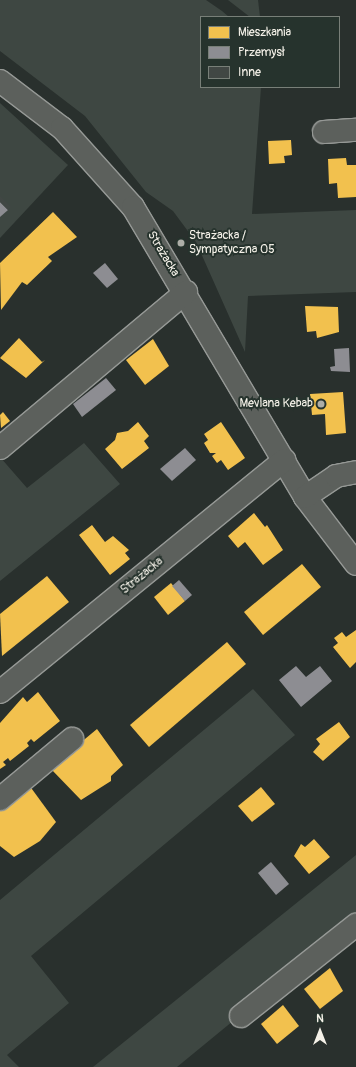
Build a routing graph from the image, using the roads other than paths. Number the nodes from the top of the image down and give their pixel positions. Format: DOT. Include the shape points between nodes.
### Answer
graph roads {
  1 [pos="0,81"];
  2 [pos="356,130"];
  3 [pos="324,132"];
  4 [pos="186,292"];
  5 [pos="0,448"];
  6 [pos="284,460"];
  7 [pos="356,472"];
  8 [pos="305,497"];
  9 [pos="356,564"];
  10 [pos="0,692"];
  11 [pos="72,739"];
  12 [pos="0,799"];
  13 [pos="356,925"];
  14 [pos="241,1016"];
  1 -- 4 [label="street, Strażacka" via="62,128 116,185 148,229"];
  2 -- 3 [label="street"];
  4 -- 5 [label="street"];
  4 -- 6 [label="street, Strażacka"];
  6 -- 8 [label="street, Strażacka"];
  6 -- 10 [label="street, Strażacka"];
  7 -- 8 [label="street" via="336,476"];
  8 -- 9 [label="street, Strażacka"];
  11 -- 12 [label="street"];
  13 -- 14 [label="street"];
}
